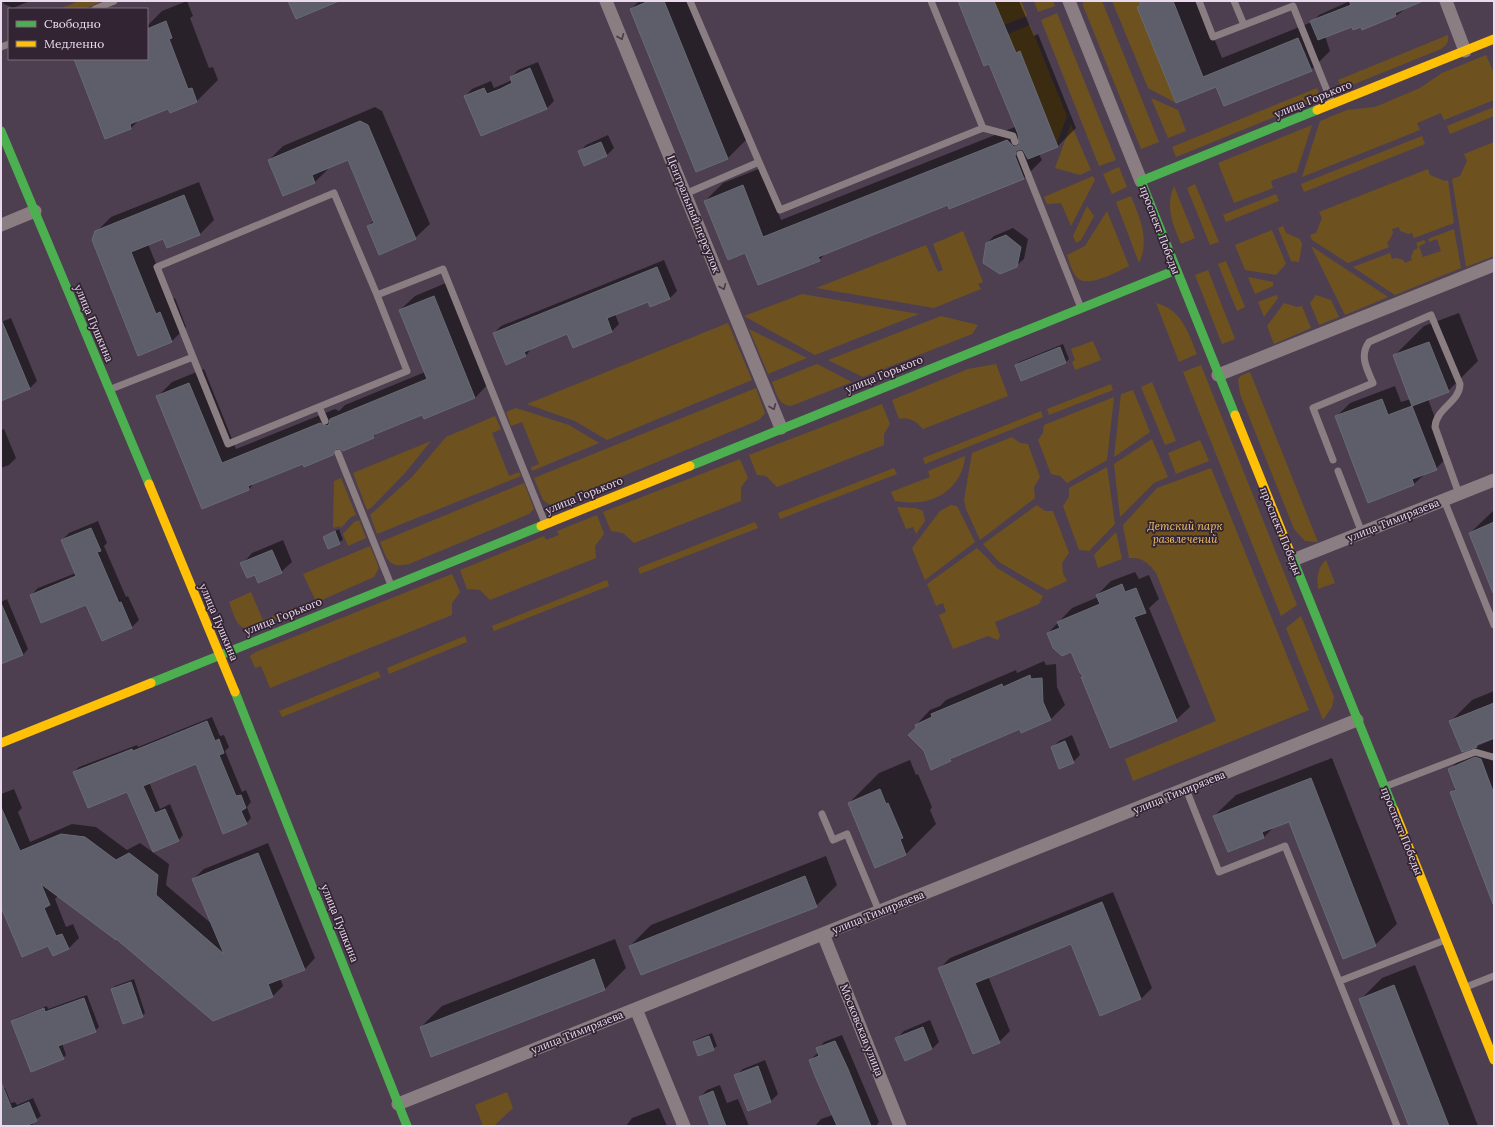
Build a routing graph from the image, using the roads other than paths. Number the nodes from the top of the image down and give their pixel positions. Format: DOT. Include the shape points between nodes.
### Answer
graph roads {
  1 [pos="114,1"];
  2 [pos="606,1"];
  3 [pos="690,1"];
  4 [pos="931,1"];
  5 [pos="1068,1"];
  6 [pos="1200,1"];
  7 [pos="1234,1"];
  8 [pos="1446,1"];
  9 [pos="97,8"];
  10 [pos="1244,25"];
  11 [pos="1494,39"];
  12 [pos="1465,51"];
  13 [pos="1332,104"];
  14 [pos="983,128"];
  15 [pos="1,131"];
  16 [pos="1015,142"];
  17 [pos="1020,154"];
  18 [pos="759,162"];
  19 [pos="1141,181"];
  20 [pos="685,194"];
  21 [pos="35,211"];
  22 [pos="1,225"];
  23 [pos="1494,265"];
  24 [pos="1176,270"];
  25 [pos="377,295"];
  26 [pos="1081,308"];
  27 [pos="193,357"];
  28 [pos="1218,375"];
  29 [pos="109,390"];
  30 [pos="319,407"];
  31 [pos="325,421"];
  32 [pos="781,428"];
  33 [pos="338,453"];
  34 [pos="1333,460"];
  35 [pos="1338,470"];
  36 [pos="1494,480"];
  37 [pos="1459,494"];
  38 [pos="1444,500"];
  39 [pos="545,524"];
  40 [pos="1362,533"];
  41 [pos="1293,560"];
  42 [pos="391,586"];
  43 [pos="1494,625"];
  44 [pos="220,654"];
  45 [pos="1357,720"];
  46 [pos="1,743"];
  47 [pos="1494,758"];
  48 [pos="1384,787"];
  49 [pos="1186,789"];
  50 [pos="822,814"];
  51 [pos="879,911"];
  52 [pos="823,934"];
  53 [pos="1446,940"];
  54 [pos="1494,976"];
  55 [pos="1340,981"];
  56 [pos="1465,988"];
  57 [pos="636,1009"];
  58 [pos="1494,1060"];
  59 [pos="398,1104"];
  60 [pos="407,1126"];
  61 [pos="684,1126"];
  62 [pos="900,1126"];
  63 [pos="1397,1126"];
  1 -- 9 [label="lane"];
  2 -- 20 [label="street, Центральный переулок, one-way"];
  3 -- 18 [label="lane"];
  4 -- 14 [label="lane"];
  5 -- 19 [label="street, проспект Победы"];
  6 -- 10 [label="lane" via="1213,37"];
  7 -- 10 [label="lane"];
  8 -- 12 [label="street"];
  10 -- 13 [label="lane" via="1293,6"];
  11 -- 12 [label="main road, улица Горького"];
  12 -- 13 [label="main road, улица Горького"];
  13 -- 19 [label="main road, улица Горького"];
  14 -- 16 [label="lane" via="1013,136"];
  14 -- 18 [label="lane" via="780,210"];
  15 -- 21 [label="main road, улица Пушкина"];
  17 -- 26 [label="lane"];
  18 -- 20 [label="lane"];
  19 -- 24 [label="main road, проспект Победы"];
  20 -- 32 [label="street, Центральный переулок, one-way"];
  21 -- 22 [label="street"];
  21 -- 29 [label="main road, улица Пушкина"];
  23 -- 28 [label="street"];
  24 -- 26 [label="main road, улица Горького"];
  24 -- 28 [label="main road, проспект Победы"];
  25 -- 27 [label="lane" via="334,193 157,266"];
  25 -- 30 [label="lane" via="407,371"];
  25 -- 39 [label="lane" via="443,269"];
  26 -- 32 [label="main road, улица Горького"];
  27 -- 29 [label="lane"];
  27 -- 30 [label="lane" via="228,444"];
  28 -- 41 [label="main road, проспект Победы"];
  29 -- 44 [label="main road, улица Пушкина"];
  30 -- 31 [label="lane"];
  32 -- 39 [label="main road, улица Горького"];
  33 -- 42 [label="lane"];
  34 -- 37 [label="lane" via="1313,408 1373,383 1363,356 1369,342 1431,315 1460,384 1457,395 1437,417 1435,427"];
  35 -- 40 [label="lane"];
  36 -- 37 [label="street, улица Тимирязева"];
  37 -- 38 [label="street, улица Тимирязева"];
  38 -- 40 [label="street, улица Тимирязева"];
  38 -- 43 [label="lane"];
  39 -- 42 [label="main road, улица Горького"];
  40 -- 41 [label="street, улица Тимирязева"];
  41 -- 45 [label="main road, проспект Победы"];
  42 -- 44 [label="main road, улица Горького"];
  44 -- 46 [label="main road, улица Горького"];
  44 -- 59 [label="main road, улица Пушкина"];
  45 -- 48 [label="main road, проспект Победы"];
  45 -- 49 [label="street, улица Тимирязева"];
  47 -- 48 [label="lane" via="1475,752"];
  48 -- 53 [label="main road, проспект Победы"];
  49 -- 51 [label="street, улица Тимирязева"];
  49 -- 55 [label="lane" via="1219,872 1285,846"];
  50 -- 51 [label="lane" via="833,840 847,834"];
  51 -- 52 [label="street, улица Тимирязева"];
  52 -- 57 [label="street, улица Тимирязева"];
  52 -- 62 [label="street, Московская улица"];
  53 -- 55 [label="lane"];
  53 -- 56 [label="main road, проспект Победы"];
  54 -- 56 [label="lane"];
  55 -- 63 [label="lane"];
  56 -- 58 [label="main road, проспект Победы"];
  57 -- 59 [label="street, улица Тимирязева"];
  57 -- 61 [label="street"];
  59 -- 60 [label="main road, улица Пушкина"];
}
